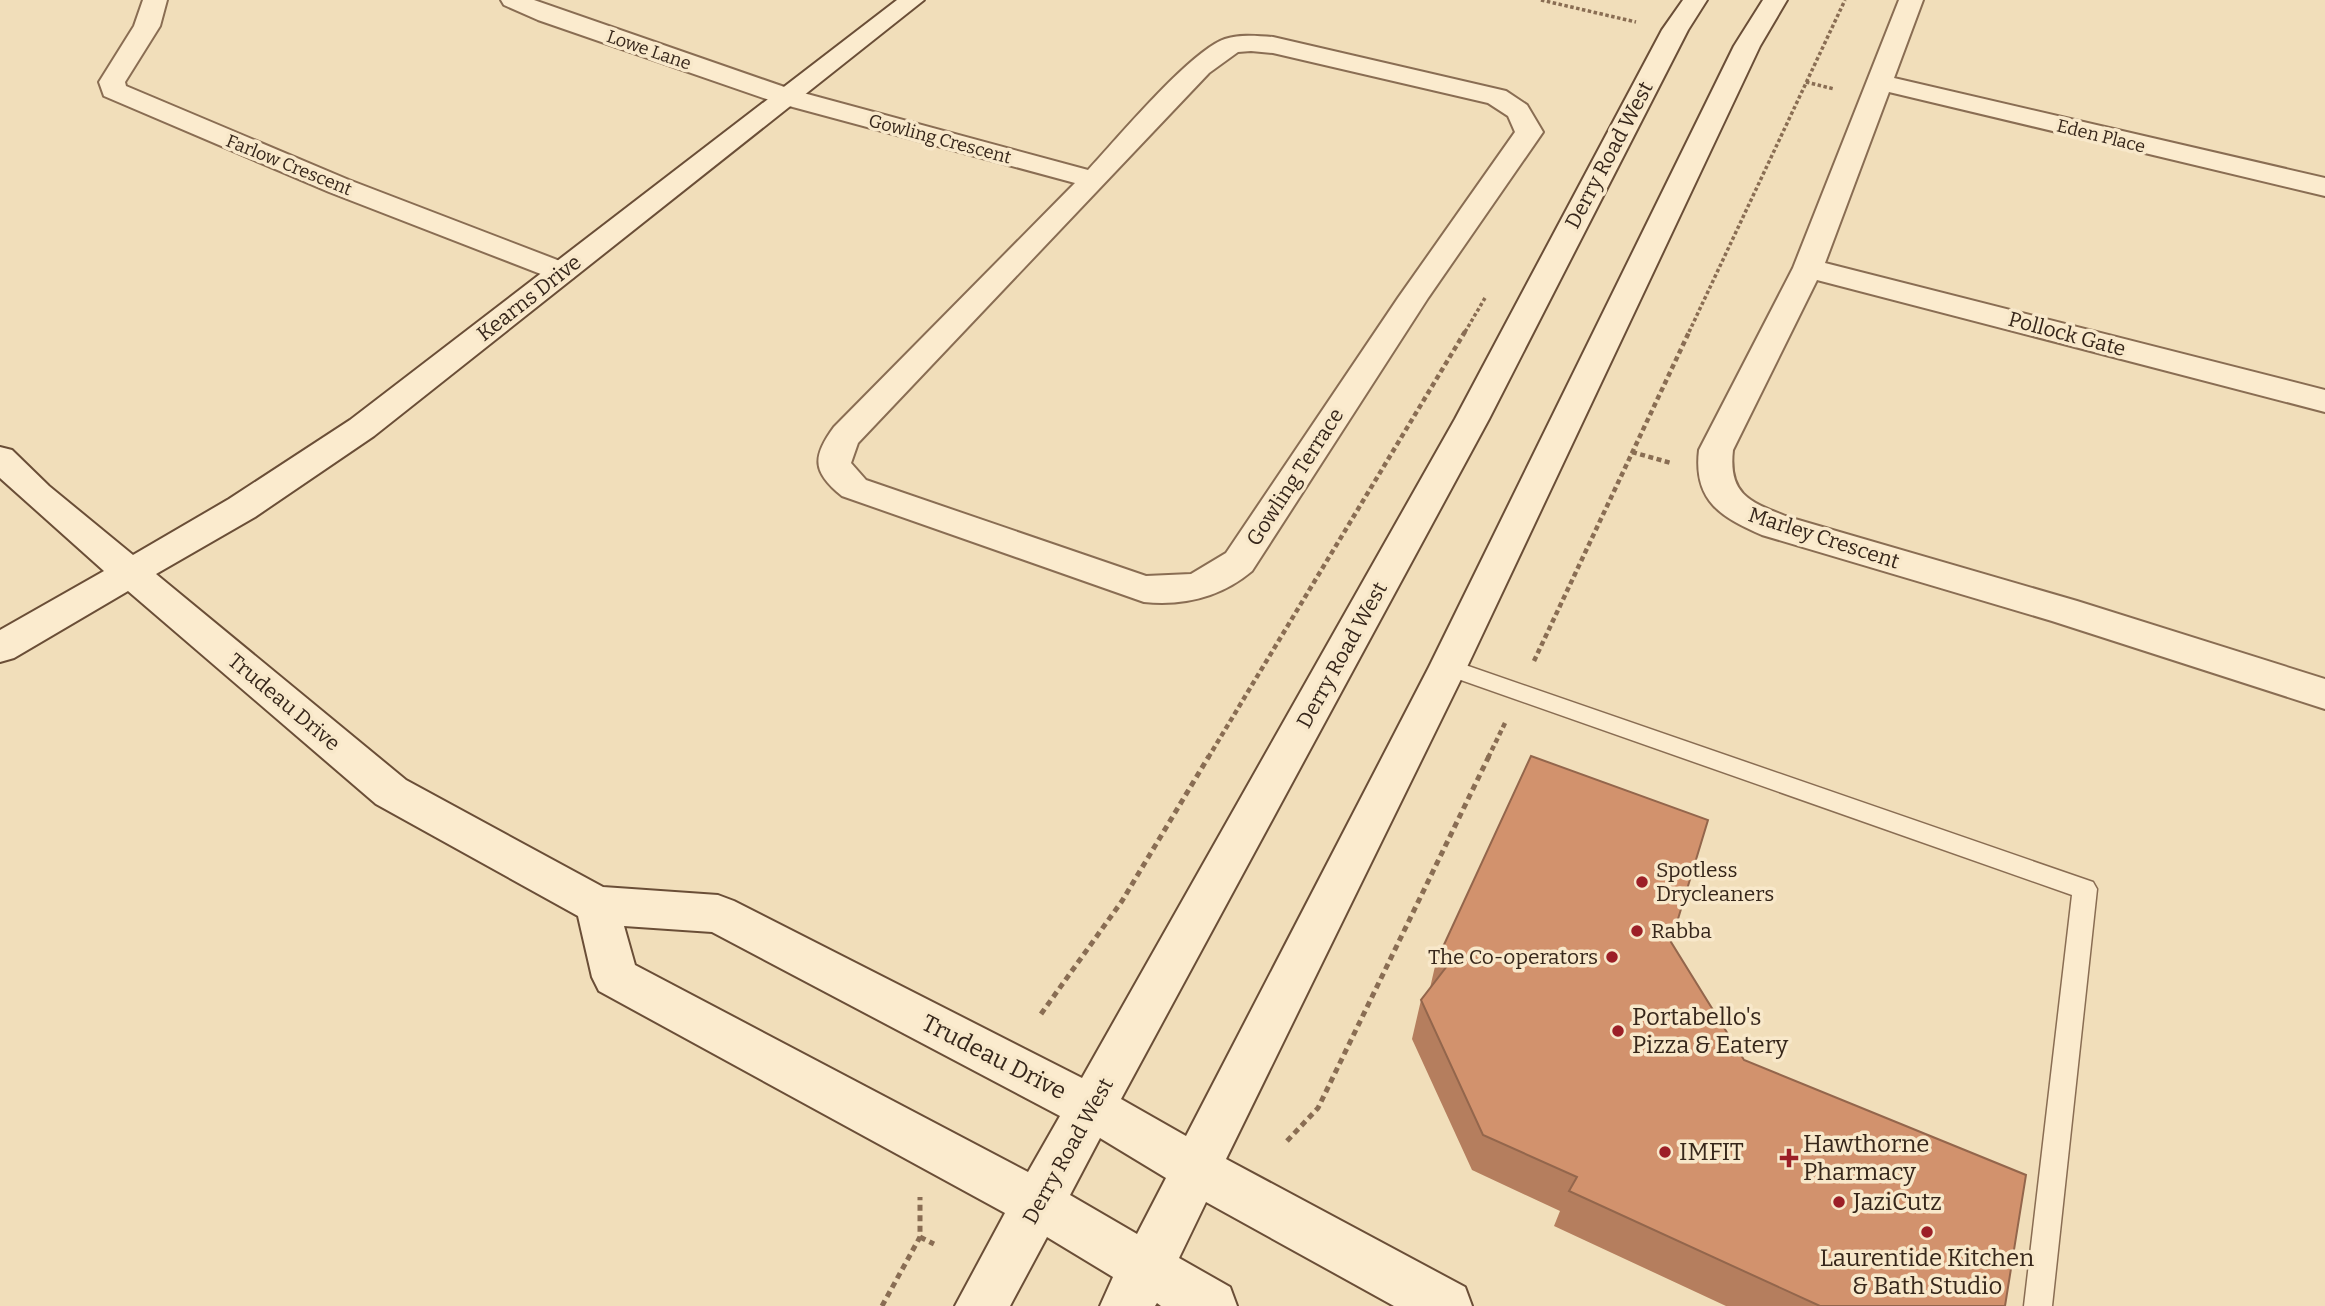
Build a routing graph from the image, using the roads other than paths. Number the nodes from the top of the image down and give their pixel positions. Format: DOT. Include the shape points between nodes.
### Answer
graph roads {
  1 [pos="155,0"];
  2 [pos="513,0"];
  3 [pos="912,0"];
  4 [pos="1695,0"];
  5 [pos="1775,0"];
  6 [pos="1911,0"];
  7 [pos="1878,82"];
  8 [pos="787,97"];
  9 [pos="1094,180"];
  10 [pos="2325,187"];
  11 [pos="1808,268"];
  12 [pos="562,272"];
  13 [pos="2325,401"];
  14 [pos="0,458"];
  15 [pos="129,572"];
  16 [pos="0,648"];
  17 [pos="1448,667"];
  18 [pos="2325,694"];
  19 [pos="597,905"];
  20 [pos="1091,1107"];
  21 [pos="1196,1167"];
  22 [pos="1039,1205"];
  23 [pos="1137,1287"];
  24 [pos="981,1306"];
  25 [pos="1211,1306"];
  26 [pos="1446,1306"];
  27 [pos="2038,1306"];
  1 -- 12 [label="street, Farlow Crescent" via="146,26 112,82 113,90 326,181"];
  2 -- 8 [label="street, Lowe Lane"];
  3 -- 8 [label="street, Kearns Drive"];
  4 -- 20 [label="street, Derry Road West" via="1675,30 1472,419"];
  5 -- 17 [label="street" via="1747,46"];
  6 -- 7 [label="street, Marley Crescent"];
  7 -- 10 [label="street, Eden Place"];
  7 -- 11 [label="street, Marley Crescent"];
  8 -- 9 [label="street, Gowling Crescent"];
  8 -- 12 [label="street, Kearns Drive"];
  9 -- 9 [label="street, Gowling Terrace" via="1200,67 1231,45 1273,45 1497,97 1527,120 1529,132 1239,562 1219,579 1166,592 1144,589 854,488 839,477 834,464 835,450 846,435"];
  11 -- 13 [label="street, Pollock Gate"];
  11 -- 18 [label="street, Marley Crescent" via="1716,450 1712,471 1720,492 1742,512 1775,526"];
  12 -- 15 [label="street, Kearns Drive" via="362,429 242,508"];
  14 -- 15 [label="street, Trudeau Drive"];
  15 -- 16 [label="street, Kearns Drive"];
  15 -- 19 [label="street, Trudeau Drive" via="391,792"];
  17 -- 21 [label="street"];
  17 -- 27 [label="lane" via="2085,889"];
  19 -- 20 [label="street, Trudeau Drive" via="718,914"];
  19 -- 22 [label="street" via="615,977"];
  20 -- 21 [label="street, Trudeau Drive"];
  20 -- 22 [label="street, Derry Road West"];
  21 -- 23 [label="street"];
  21 -- 26 [label="street, Trudeau Drive" via="1262,1208"];
  22 -- 23 [label="street"];
  22 -- 24 [label="street, Derry Road West"];
  23 -- 25 [label="street"];
}
